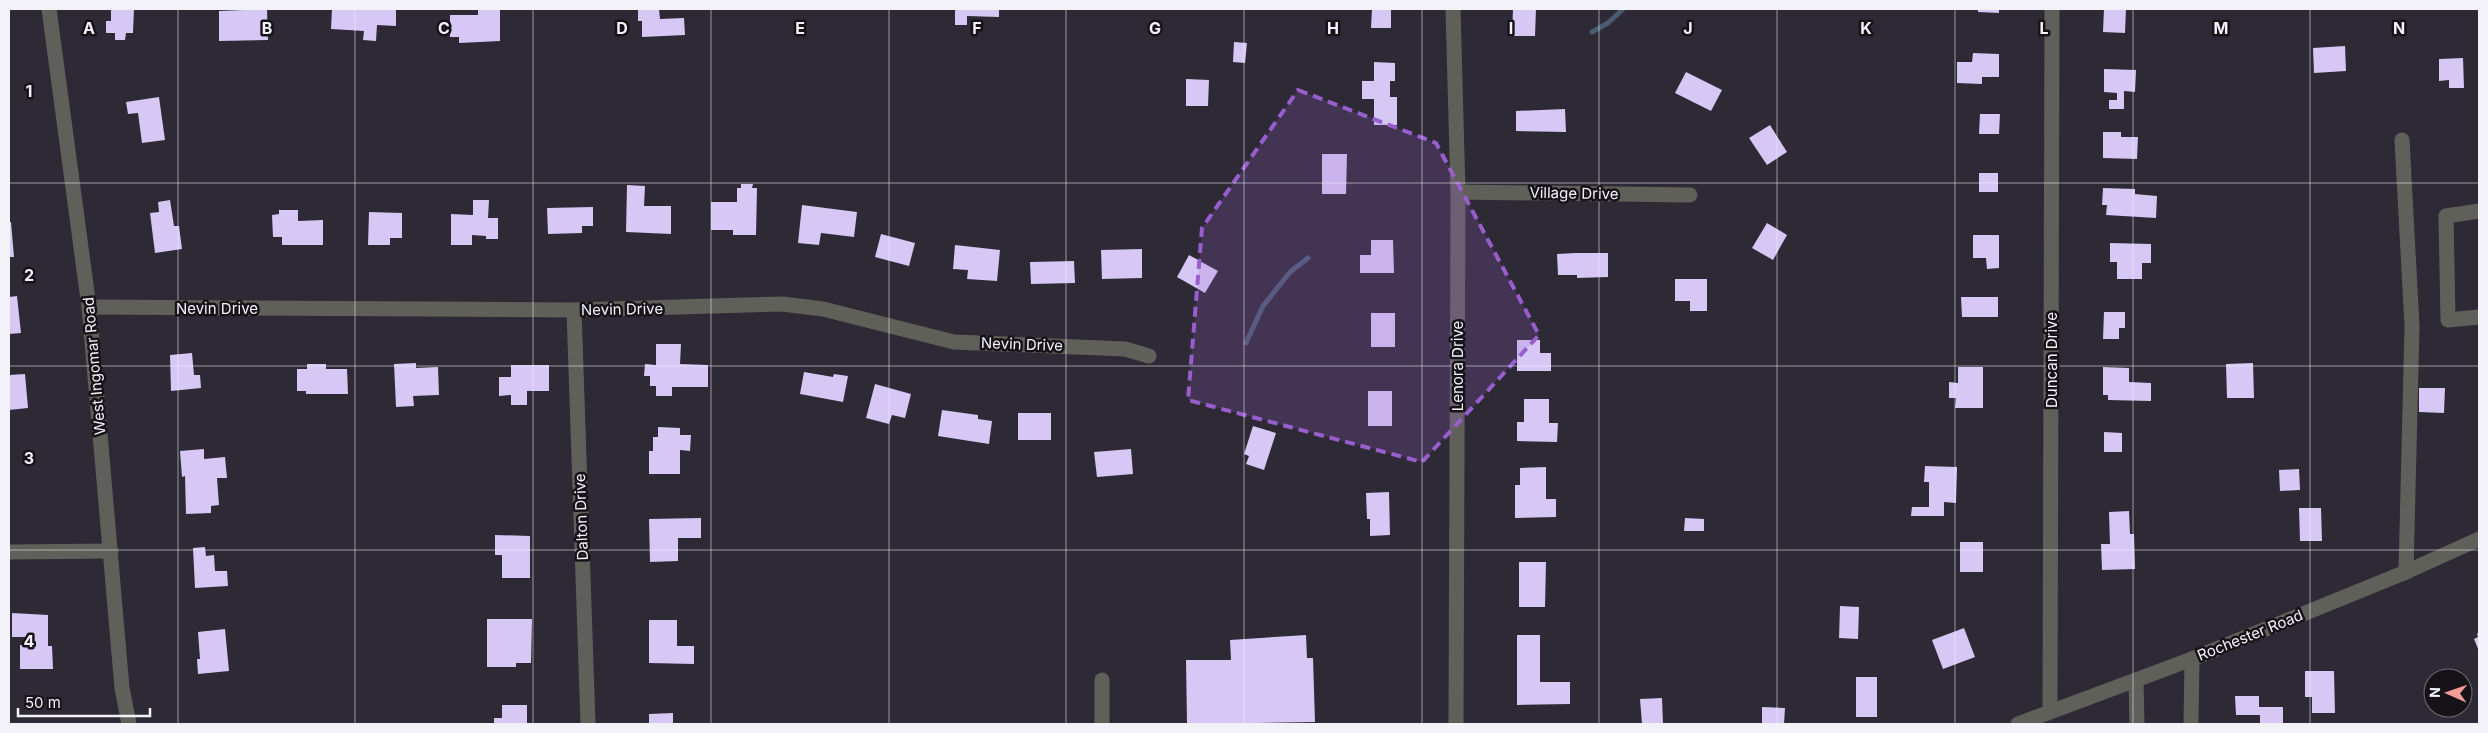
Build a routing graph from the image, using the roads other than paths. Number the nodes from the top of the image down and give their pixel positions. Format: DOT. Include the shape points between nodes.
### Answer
graph roads {
  1 [pos="49,9"];
  2 [pos="1453,9"];
  3 [pos="2052,9"];
  4 [pos="2402,140"];
  5 [pos="1458,192"];
  6 [pos="1690,195"];
  7 [pos="2479,211"];
  8 [pos="89,307"];
  9 [pos="574,310"];
  10 [pos="2479,317"];
  11 [pos="1149,356"];
  12 [pos="2479,539"];
  13 [pos="111,551"];
  14 [pos="9,552"];
  15 [pos="2406,572"];
  16 [pos="2192,659"];
  17 [pos="1102,680"];
  18 [pos="2136,680"];
  19 [pos="2050,712"];
  20 [pos="129,724"];
  21 [pos="588,724"];
  22 [pos="1102,724"];
  23 [pos="1456,724"];
  24 [pos="2018,724"];
  25 [pos="2137,724"];
  26 [pos="2191,724"];
  1 -- 8 [label="street, West Ingomar Road"];
  2 -- 5 [label="street, Lenora Drive"];
  3 -- 19 [label="street, Duncan Drive"];
  4 -- 15 [label="street" via="2412,326"];
  5 -- 6 [label="street, Village Drive"];
  5 -- 23 [label="street, Lenora Drive"];
  7 -- 10 [label="street" via="2446,216 2448,320"];
  8 -- 9 [label="street, Nevin Drive"];
  8 -- 13 [label="street, West Ingomar Road"];
  9 -- 11 [label="street, Nevin Drive" via="782,304 823,310 954,342 1125,349"];
  9 -- 21 [label="street, Dalton Drive"];
  12 -- 15 [label="street, Rochester Road"];
  13 -- 14 [label="street"];
  13 -- 20 [label="street, West Ingomar Road" via="122,688"];
  15 -- 16 [label="street, Rochester Road"];
  16 -- 18 [label="street, Rochester Road"];
  16 -- 26 [label="street"];
  17 -- 22 [label="street"];
  18 -- 19 [label="street, Rochester Road"];
  18 -- 25 [label="street"];
  19 -- 24 [label="street, Rochester Road"];
}
